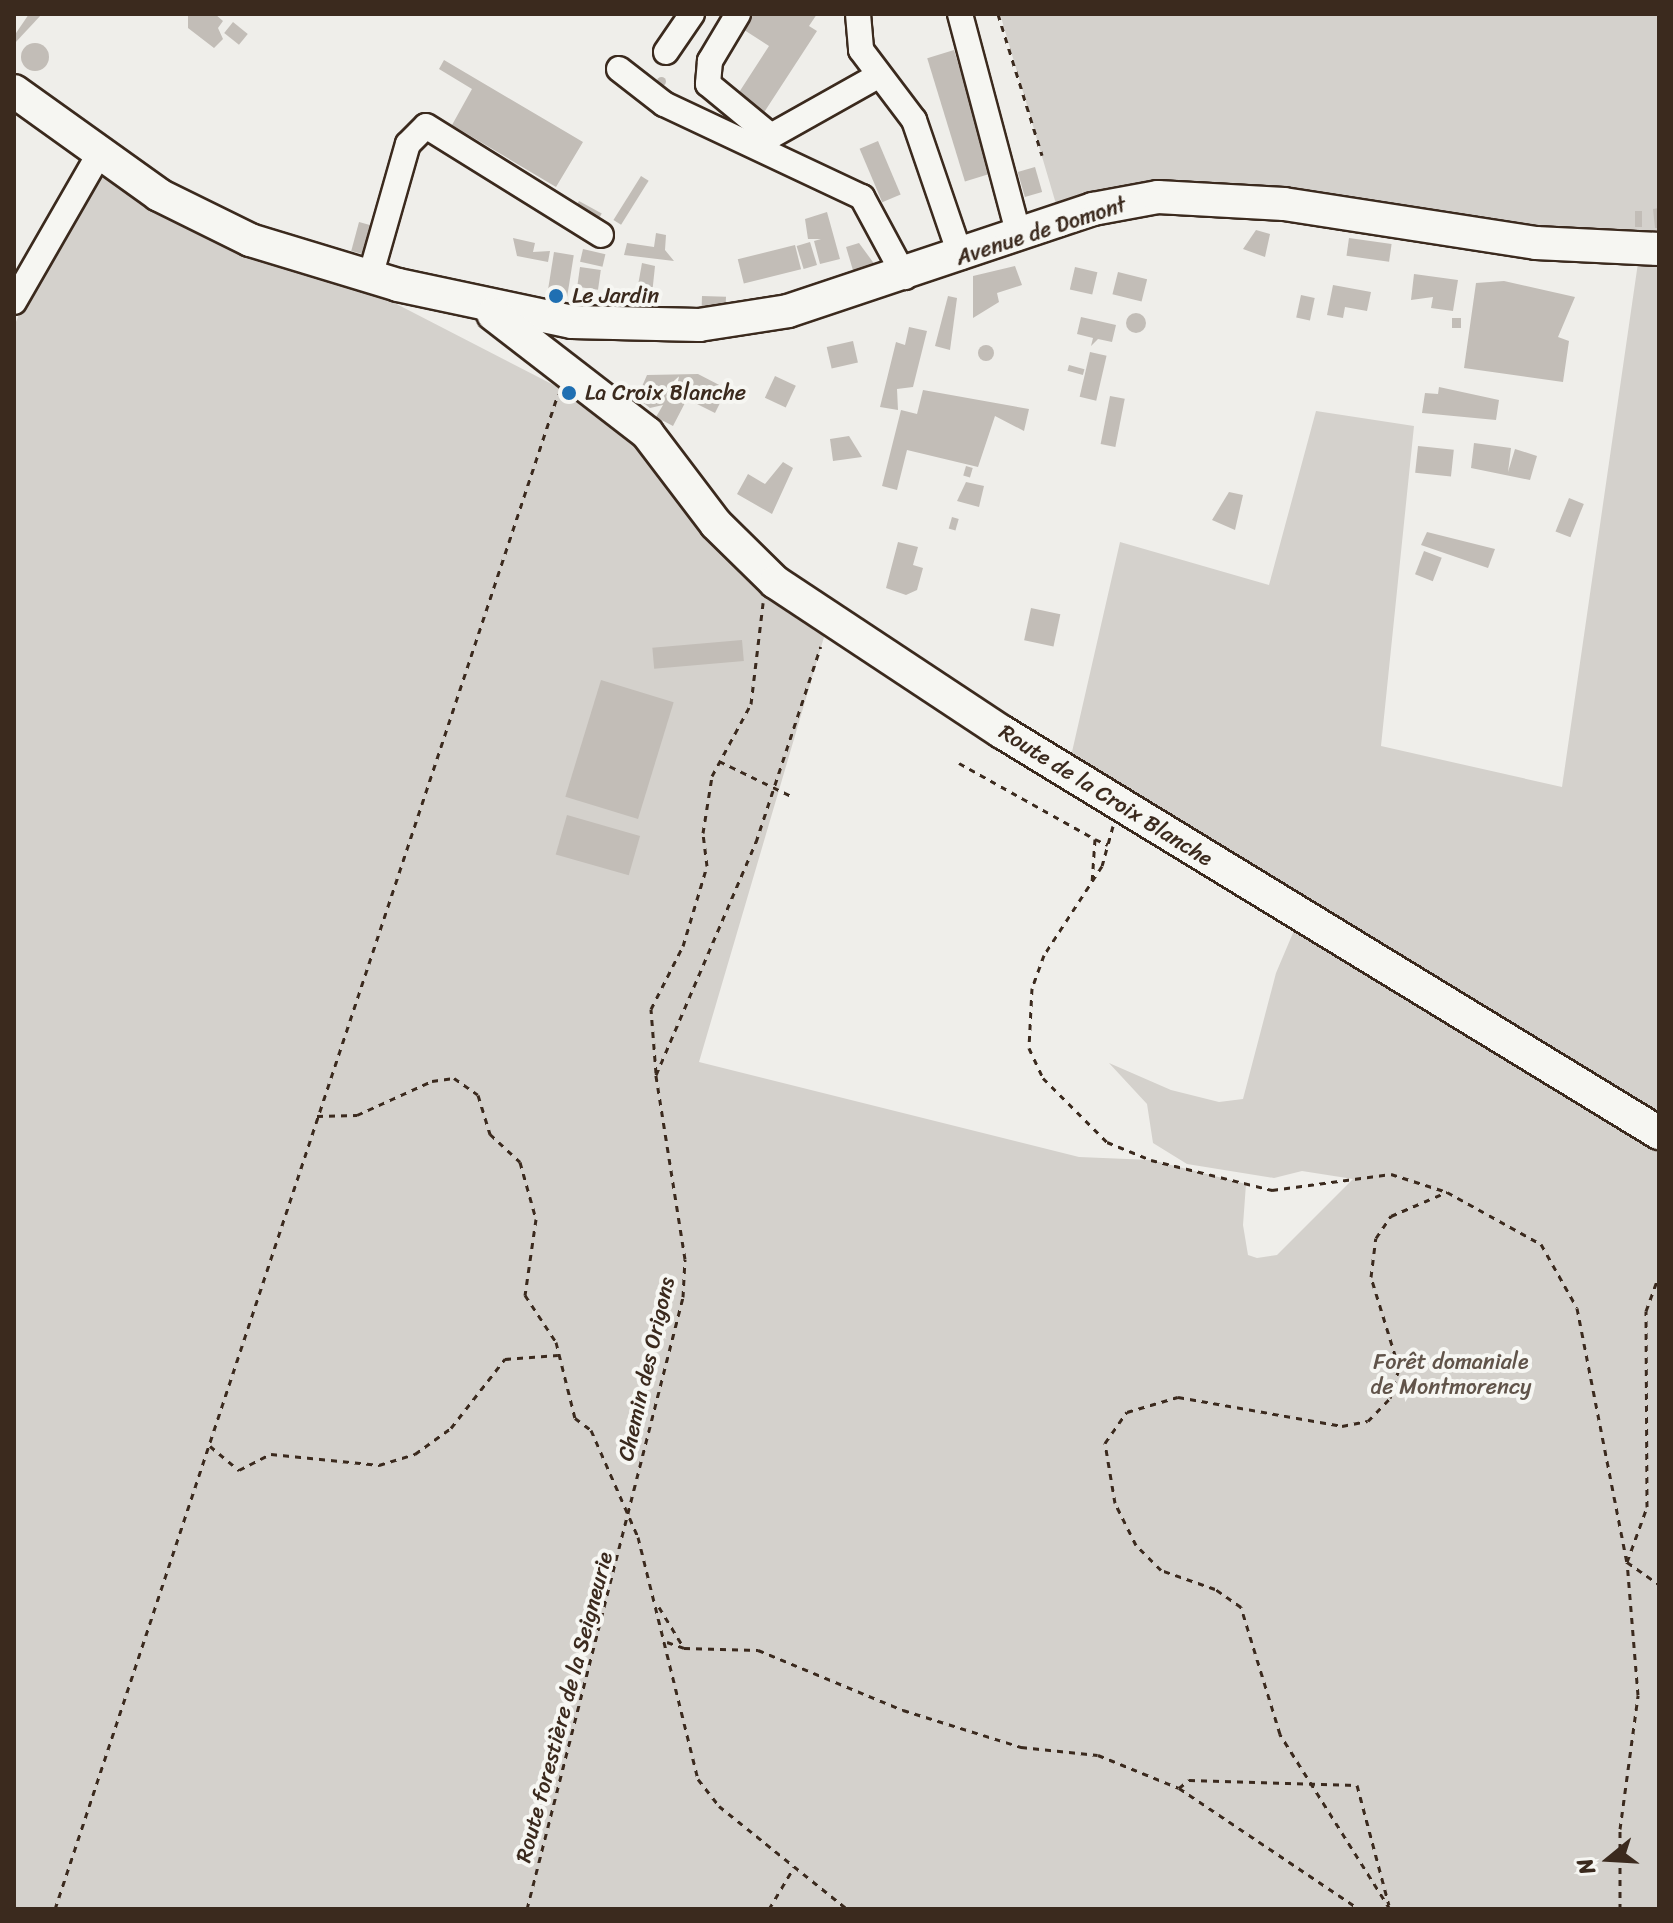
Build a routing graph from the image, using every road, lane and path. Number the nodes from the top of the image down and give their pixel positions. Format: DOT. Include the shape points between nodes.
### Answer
graph roads {
  1 [pos="692,14"];
  2 [pos="738,14"];
  3 [pos="858,14"];
  4 [pos="960,14"];
  5 [pos="998,14"];
  6 [pos="666,52"];
  7 [pos="619,69"];
  8 [pos="878,76"];
  9 [pos="14,91"];
  10 [pos="99,154"];
  11 [pos="1042,155"];
  12 [pos="601,235"];
  13 [pos="1019,236"];
  14 [pos="1659,249"];
  15 [pos="961,257"];
  16 [pos="370,277"];
  17 [pos="905,277"];
  18 [pos="457,299"];
  19 [pos="14,302"];
  20 [pos="567,321"];
  21 [pos="558,364"];
  22 [pos="604,397"];
  23 [pos="757,567"];
  24 [pos="821,646"];
  25 [pos="718,760"];
  26 [pos="959,763"];
  27 [pos="774,787"];
  28 [pos="791,796"];
  29 [pos="1112,829"];
  30 [pos="1095,839"];
  31 [pos="1108,845"];
  32 [pos="1092,885"];
  33 [pos="656,1075"];
  34 [pos="317,1116"];
  35 [pos="1659,1133"];
  36 [pos="1447,1192"];
  37 [pos="1659,1276"];
  38 [pos="559,1355"];
  39 [pos="210,1446"];
  40 [pos="629,1514"];
  41 [pos="1627,1562"];
  42 [pos="1659,1584"];
  43 [pos="658,1605"];
  44 [pos="667,1642"];
  45 [pos="684,1648"];
  46 [pos="1308,1783"];
  47 [pos="1179,1788"];
  48 [pos="794,1867"];
  49 [pos="55,1909"];
  50 [pos="527,1909"];
  51 [pos="769,1909"];
  52 [pos="847,1909"];
  53 [pos="1359,1909"];
  54 [pos="1620,1909"];
  1 -- 6 [label="lane"];
  2 -- 8 [label="lane" via="710,61 708,84 771,136"];
  3 -- 8 [label="lane" via="861,50"];
  4 -- 13 [label="lane"];
  5 -- 11 [label="path"];
  7 -- 17 [label="lane" via="664,104 862,197"];
  8 -- 15 [label="lane" via="896,88 914,120"];
  9 -- 10 [label="main road"];
  10 -- 16 [label="main road" via="205,220"];
  10 -- 19 [label="lane"];
  12 -- 16 [label="lane" via="426,126 408,144"];
  13 -- 14 [label="main road, Avenue de Domont" via="1116,203 1201,197 1536,243"];
  13 -- 15 [label="main road, Avenue de Domont"];
  15 -- 17 [label="main road, Avenue de Domont"];
  16 -- 18 [label="main road"];
  17 -- 20 [label="main road, Avenue de Domont" via="735,321"];
  18 -- 20 [label="main road, Avenue de Domont"];
  18 -- 21 [label="main road" via="511,324"];
  20 -- 21 [label="main road" via="544,328"];
  20 -- 22 [label="main road" via="568,356"];
  21 -- 22 [label="main road"];
  21 -- 34 [label="path"];
  22 -- 23 [label="main road, Route de la Croix Blanche" via="659,446"];
  23 -- 25 [label="path, Chemin des Origons" via="762,652 751,704"];
  23 -- 35 [label="main road, Route de la Croix Blanche" via="1002,732"];
  24 -- 27 [label="path"];
  25 -- 27 [label="path"];
  25 -- 33 [label="path, Chemin des Origons" via="703,833 707,866 683,946 651,1009"];
  26 -- 30 [label="path"];
  27 -- 28 [label="path"];
  27 -- 33 [label="path"];
  29 -- 31 [label="path"];
  30 -- 31 [label="path"];
  30 -- 32 [label="path"];
  31 -- 32 [label="path"];
  32 -- 36 [label="path" via="1044,955 1026,1019 1043,1078 1075,1116 1107,1142 1151,1160 1272,1190 1391,1174"];
  33 -- 40 [label="path, Chemin des Origons" via="685,1259 683,1297"];
  34 -- 38 [label="path" via="357,1115 432,1081 454,1078 478,1095 490,1134 520,1162 536,1219 525,1295"];
  34 -- 49 [label="path"];
  36 -- 41 [label="path" via="1541,1244 1566,1280"];
  36 -- 46 [label="path" via="1391,1216 1376,1238 1371,1277 1399,1368 1390,1398 1368,1421 1342,1426 1178,1397 1127,1412 1105,1443 1115,1503 1149,1560 1241,1607 1265,1699"];
  37 -- 41 [label="path" via="1646,1311 1647,1507"];
  38 -- 39 [label="path" via="505,1359 451,1428 415,1454 379,1465 271,1454 239,1470"];
  38 -- 40 [label="path" via="575,1418 591,1430"];
  40 -- 43 [label="path"];
  40 -- 50 [label="path, Route forestière de la Seigneurie"];
  41 -- 42 [label="path"];
  41 -- 54 [label="path" via="1638,1695 1620,1829"];
  43 -- 44 [label="path"];
  43 -- 45 [label="path"];
  44 -- 45 [label="path"];
  44 -- 48 [label="path" via="698,1779 719,1806"];
  45 -- 47 [label="path" via="758,1650 903,1710 1021,1747 1098,1755"];
  46 -- 46 [label="path" via="1362,1789 1390,1909 1338,1834"];
  46 -- 47 [label="path" via="1189,1780"];
  47 -- 53 [label="path"];
  48 -- 51 [label="path"];
  48 -- 52 [label="path"];
}
